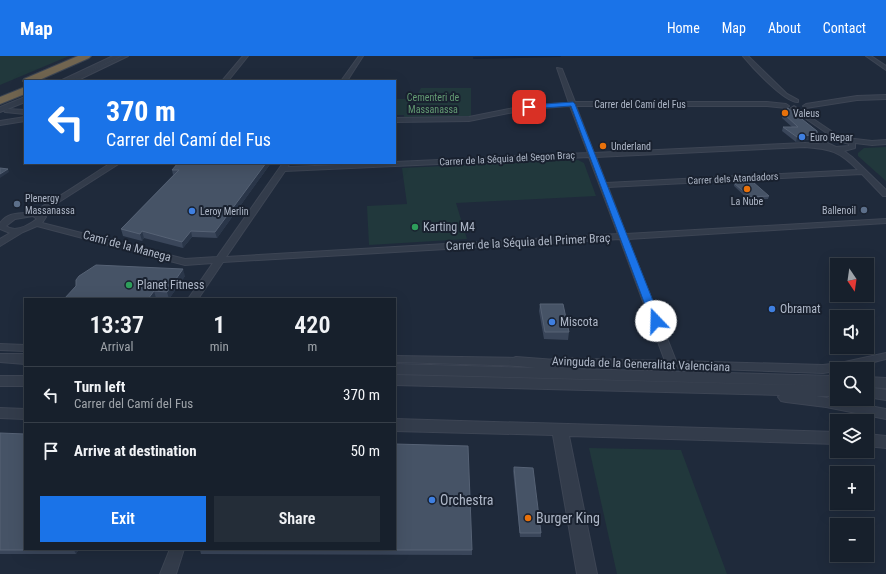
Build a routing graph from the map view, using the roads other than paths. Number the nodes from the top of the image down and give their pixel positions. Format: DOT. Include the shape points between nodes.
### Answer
graph roads {
  1 [pos="86,56"];
  2 [pos="101,56"];
  3 [pos="118,56"];
  4 [pos="126,56"];
  5 [pos="246,56"];
  6 [pos="361,56"];
  7 [pos="745,56"];
  8 [pos="868,56"];
  9 [pos="886,68"];
  10 [pos="559,69"];
  11 [pos="30,80"];
  12 [pos="48,80"];
  13 [pos="66,80"];
  14 [pos="74,80"];
  15 [pos="226,80"];
  16 [pos="345,80"];
  17 [pos="24,82"];
  18 [pos="24,90"];
  19 [pos="0,93"];
  20 [pos="886,97"];
  21 [pos="24,100"];
  22 [pos="0,101"];
  23 [pos="784,101"];
  24 [pos="798,101"];
  25 [pos="573,104"];
  26 [pos="817,104"];
  27 [pos="805,109"];
  28 [pos="4,110"];
  29 [pos="24,112"];
  30 [pos="24,119"];
  31 [pos="396,120"];
  32 [pos="0,123"];
  33 [pos="823,131"];
  34 [pos="843,139"];
  35 [pos="822,140"];
  36 [pos="886,142"];
  37 [pos="872,143"];
  38 [pos="805,145"];
  39 [pos="830,147"];
  40 [pos="851,148"];
  41 [pos="592,154"];
  42 [pos="850,158"];
  43 [pos="396,162"];
  44 [pos="114,164"];
  45 [pos="335,164"];
  46 [pos="284,166"];
  47 [pos="863,172"];
  48 [pos="604,184"];
  49 [pos="886,194"];
  50 [pos="34,214"];
  51 [pos="886,221"];
  52 [pos="37,224"];
  53 [pos="2,226"];
  54 [pos="21,230"];
  55 [pos="624,236"];
  56 [pos="0,243"];
  57 [pos="218,260"];
  58 [pos="194,298"];
  59 [pos="0,347"];
  60 [pos="24,348"];
  61 [pos="24,355"];
  62 [pos="886,356"];
  63 [pos="0,357"];
  64 [pos="24,359"];
  65 [pos="396,359"];
  66 [pos="516,362"];
  67 [pos="672,364"];
  68 [pos="0,365"];
  69 [pos="24,365"];
  70 [pos="396,369"];
  71 [pos="0,372"];
  72 [pos="24,372"];
  73 [pos="396,380"];
  74 [pos="0,381"];
  75 [pos="24,381"];
  76 [pos="642,381"];
  77 [pos="830,381"];
  78 [pos="874,382"];
  79 [pos="886,383"];
  80 [pos="830,391"];
  81 [pos="874,393"];
  82 [pos="886,395"];
  83 [pos="0,413"];
  84 [pos="24,414"];
  85 [pos="886,414"];
  86 [pos="396,425"];
  87 [pos="560,430"];
  88 [pos="830,438"];
  89 [pos="874,441"];
  90 [pos="886,442"];
  91 [pos="177,550"];
  92 [pos="168,574"];
  93 [pos="587,574"];
  1 -- 11 [label="highway"];
  2 -- 12 [label="highway"];
  3 -- 13 [label="street"];
  4 -- 14 [label="street"];
  5 -- 15 [label="street"];
  6 -- 16 [label="street"];
  7 -- 23 [label="street"];
  8 -- 9 [label="street"];
  10 -- 25 [label="street"];
  17 -- 19 [label="highway"];
  18 -- 22 [label="highway"];
  20 -- 26 [label="street"];
  21 -- 28 [label="street"];
  23 -- 24 [label="street"];
  23 -- 25 [label="street, Carrer del Camí del Fus" via="767,104"];
  23 -- 27 [label="street" via="794,108"];
  24 -- 26 [label="street"];
  24 -- 27 [label="street" via="805,104"];
  25 -- 31 [label="street, Carrer del Camí del Fus" via="529,107 469,119"];
  25 -- 41 [label="street"];
  26 -- 27 [label="street"];
  27 -- 33 [label="street"];
  28 -- 29 [label="street"];
  30 -- 32 [label="street"];
  33 -- 34 [label="street"];
  33 -- 35 [label="street"];
  34 -- 35 [label="street, Carrer de la Séquia del Segon Braç"];
  34 -- 37 [label="street"];
  34 -- 40 [label="street" via="852,143"];
  35 -- 38 [label="street, Carrer de la Séquia del Segon Braç"];
  35 -- 39 [label="street"];
  36 -- 37 [label="street"];
  37 -- 40 [label="street"];
  38 -- 39 [label="street, Carrer de la Séquia del Segon Braç"];
  38 -- 41 [label="street, Carrer de la Séquia del Segon Braç"];
  39 -- 40 [label="street, Carrer de la Séquia del Segon Braç"];
  39 -- 42 [label="street"];
  40 -- 42 [label="street"];
  41 -- 43 [label="street, Carrer de la Séquia del Segon Braç"];
  41 -- 48 [label="street"];
  42 -- 47 [label="street"];
  44 -- 50 [label="street"];
  45 -- 46 [label="street, Carrer de la Séquia del Segon Braç"];
  46 -- 57 [label="street"];
  47 -- 48 [label="street, Carrer dels Atandadors"];
  47 -- 49 [label="street"];
  48 -- 55 [label="street"];
  50 -- 52 [label="street" via="42,217"];
  50 -- 53 [label="street" via="20,215"];
  51 -- 55 [label="street, Carrer de la Séquia del Primer Braç"];
  52 -- 54 [label="street"];
  52 -- 57 [label="street, Camí de la Manega" via="185,262"];
  53 -- 54 [label="street"];
  54 -- 56 [label="street"];
  55 -- 57 [label="street, Carrer de la Séquia del Primer Braç"];
  55 -- 67 [label="street"];
  57 -- 58 [label="street"];
  59 -- 60 [label="street"];
  61 -- 63 [label="street"];
  62 -- 67 [label="street, Avinguda de la Generalitat Valenciana" via="823,369"];
  63 -- 64 [label="street"];
  65 -- 66 [label="street, Avinguda de la Generalitat Valenciana"];
  66 -- 67 [label="street, Avinguda de la Generalitat Valenciana"];
  66 -- 76 [label="street" via="588,368"];
  68 -- 69 [label="street"];
  70 -- 76 [label="street"];
  71 -- 72 [label="street"];
  73 -- 76 [label="street"];
  74 -- 75 [label="street"];
  76 -- 77 [label="street"];
  76 -- 80 [label="street"];
  76 -- 85 [label="street" via="700,394 783,397 826,402"];
  78 -- 79 [label="street"];
  81 -- 82 [label="street"];
  83 -- 84 [label="street"];
  86 -- 87 [label="street"];
  87 -- 88 [label="street"];
  87 -- 93 [label="street"];
  89 -- 90 [label="street"];
  91 -- 92 [label="street"];
}
